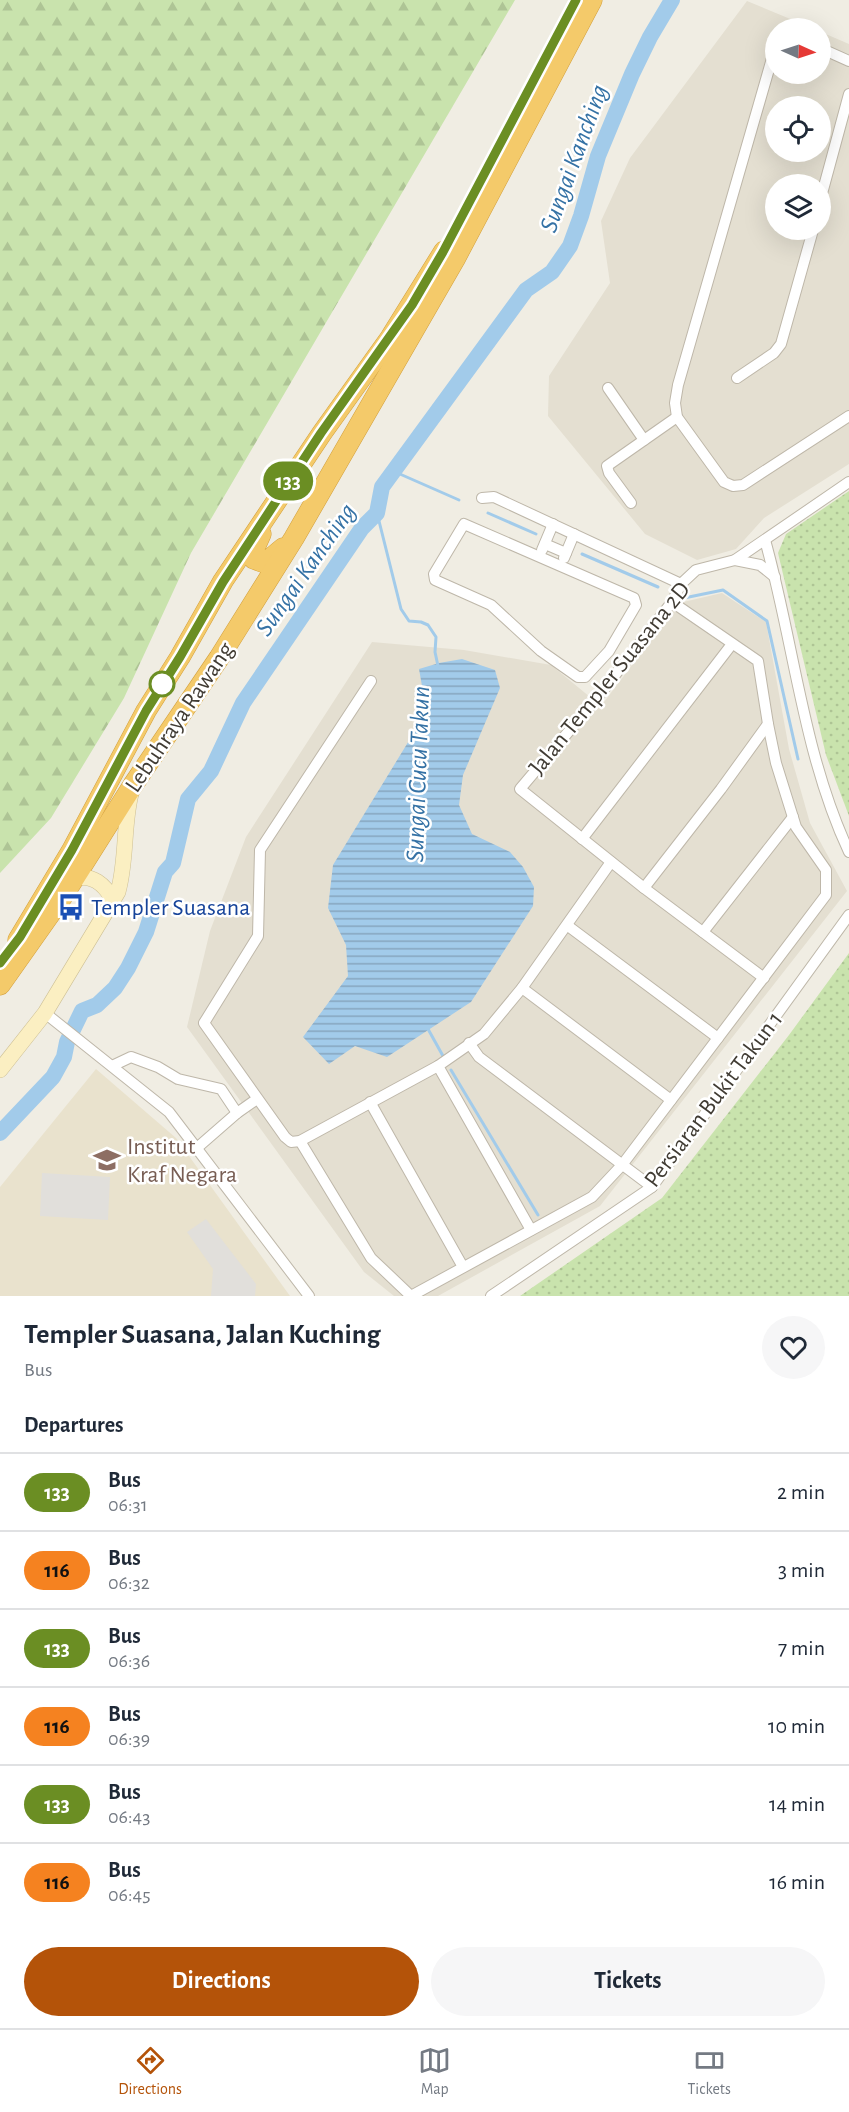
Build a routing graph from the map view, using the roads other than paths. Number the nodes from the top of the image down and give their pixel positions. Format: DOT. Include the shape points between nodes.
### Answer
graph roads {
  1 [pos="576,0"];
  2 [pos="591,0"];
  3 [pos="831,53"];
  4 [pos="849,62"];
  5 [pos="765,80"];
  6 [pos="849,94"];
  7 [pos="827,174"];
  8 [pos="810,240"];
  9 [pos="737,378"];
  10 [pos="608,388"];
  11 [pos="849,416"];
  12 [pos="677,417"];
  13 [pos="644,440"];
  14 [pos="849,482"];
  15 [pos="482,498"];
  16 [pos="631,503"];
  17 [pos="269,510"];
  18 [pos="464,524"];
  19 [pos="553,525"];
  20 [pos="574,534"];
  21 [pos="294,538"];
  22 [pos="765,540"];
  23 [pos="735,560"];
  24 [pos="776,577"];
  25 [pos="681,584"];
  26 [pos="672,602"];
  27 [pos="732,644"];
  28 [pos="371,681"];
  29 [pos="768,723"];
  30 [pos="133,785"];
  31 [pos="793,817"];
  32 [pos="582,839"];
  33 [pos="849,852"];
  34 [pos="611,862"];
  35 [pos="74,879"];
  36 [pos="644,888"];
  37 [pos="113,900"];
  38 [pos="849,915"];
  39 [pos="568,926"];
  40 [pos="703,932"];
  41 [pos="0,963"];
  42 [pos="764,978"];
  43 [pos="0,986"];
  44 [pos="522,988"];
  45 [pos="51,1017"];
  46 [pos="718,1038"];
  47 [pos="469,1043"];
  48 [pos="112,1066"];
  49 [pos="438,1066"];
  50 [pos="0,1071"];
  51 [pos="257,1099"];
  52 [pos="671,1100"];
  53 [pos="370,1102"];
  54 [pos="237,1113"];
  55 [pos="300,1141"];
  56 [pos="198,1147"];
  57 [pos="622,1165"];
  58 [pos="652,1187"];
  59 [pos="531,1230"];
  60 [pos="463,1267"];
  61 [pos="309,1296"];
  62 [pos="411,1296"];
  63 [pos="492,1296"];
  1 -- 17 [label="highway, Lebuhraya Rawang" via="417,296"];
  2 -- 21 [label="highway, Lebuhraya Rawang" via="455,259"];
  3 -- 4 [label="street"];
  5 -- 12 [label="street" via="678,384"];
  6 -- 7 [label="street"];
  8 -- 9 [label="street" via="781,344"];
  10 -- 13 [label="street"];
  11 -- 12 [label="street" via="743,485 733,486 724,482"];
  12 -- 13 [label="street"];
  13 -- 16 [label="street" via="607,466"];
  14 -- 22 [label="street"];
  15 -- 19 [label="street" via="494,497"];
  17 -- 21 [label="highway" via="252,554 254,559 265,563"];
  17 -- 41 [label="highway, Lebuhraya Rawang" via="146,711 72,850"];
  18 -- 18 [label="street" via="634,598 636,605 609,651 585,677 578,677 541,651 491,605 435,580 434,574"];
  19 -- 20 [label="street"];
  19 -- 20 [label="street" via="544,547 565,556"];
  20 -- 25 [label="street"];
  21 -- 30 [label="highway, Lebuhraya Rawang"];
  22 -- 23 [label="street, Jalan Templer Suasana 2D"];
  22 -- 24 [label="street"];
  23 -- 24 [label="street" via="760,565"];
  23 -- 25 [label="street, Jalan Templer Suasana 2D" via="696,570"];
  24 -- 33 [label="street" via="816,761"];
  25 -- 26 [label="street, Jalan Templer Suasana 2D"];
  26 -- 27 [label="street"];
  26 -- 32 [label="street, Jalan Templer Suasana 2D" via="520,789"];
  27 -- 29 [label="street" via="758,661"];
  27 -- 32 [label="street"];
  28 -- 51 [label="street" via="260,850 258,936 204,1023"];
  29 -- 31 [label="street"];
  29 -- 36 [label="street"];
  30 -- 35 [label="highway, Lebuhraya Rawang"];
  30 -- 37 [label="street" via="121,881"];
  31 -- 40 [label="street"];
  31 -- 42 [label="street" via="826,870 826,895"];
  32 -- 34 [label="street"];
  34 -- 36 [label="street"];
  34 -- 39 [label="street"];
  35 -- 37 [label="street" via="97,881"];
  35 -- 43 [label="highway, Lebuhraya Rawang"];
  36 -- 40 [label="street"];
  37 -- 45 [label="street"];
  38 -- 58 [label="street, Persiaran Bukit Takun 1"];
  39 -- 44 [label="street"];
  39 -- 46 [label="street"];
  40 -- 42 [label="street"];
  42 -- 46 [label="street"];
  44 -- 47 [label="street" via="484,1034"];
  44 -- 52 [label="street"];
  45 -- 48 [label="street"];
  45 -- 50 [label="street"];
  46 -- 52 [label="street"];
  47 -- 49 [label="street"];
  47 -- 57 [label="street" via="479,1057"];
  48 -- 54 [label="street" via="130,1057 178,1079 221,1089"];
  48 -- 56 [label="street" via="169,1112"];
  49 -- 53 [label="street"];
  49 -- 59 [label="street"];
  51 -- 54 [label="street"];
  51 -- 55 [label="street" via="285,1137 291,1142"];
  52 -- 57 [label="street"];
  53 -- 55 [label="street"];
  53 -- 60 [label="street"];
  54 -- 56 [label="street"];
  55 -- 62 [label="street" via="371,1258"];
  56 -- 61 [label="street"];
  57 -- 58 [label="street"];
  57 -- 59 [label="street" via="592,1197"];
  58 -- 63 [label="street, Persiaran Bukit Takun 1"];
  59 -- 60 [label="street"];
  60 -- 62 [label="street"];
}
